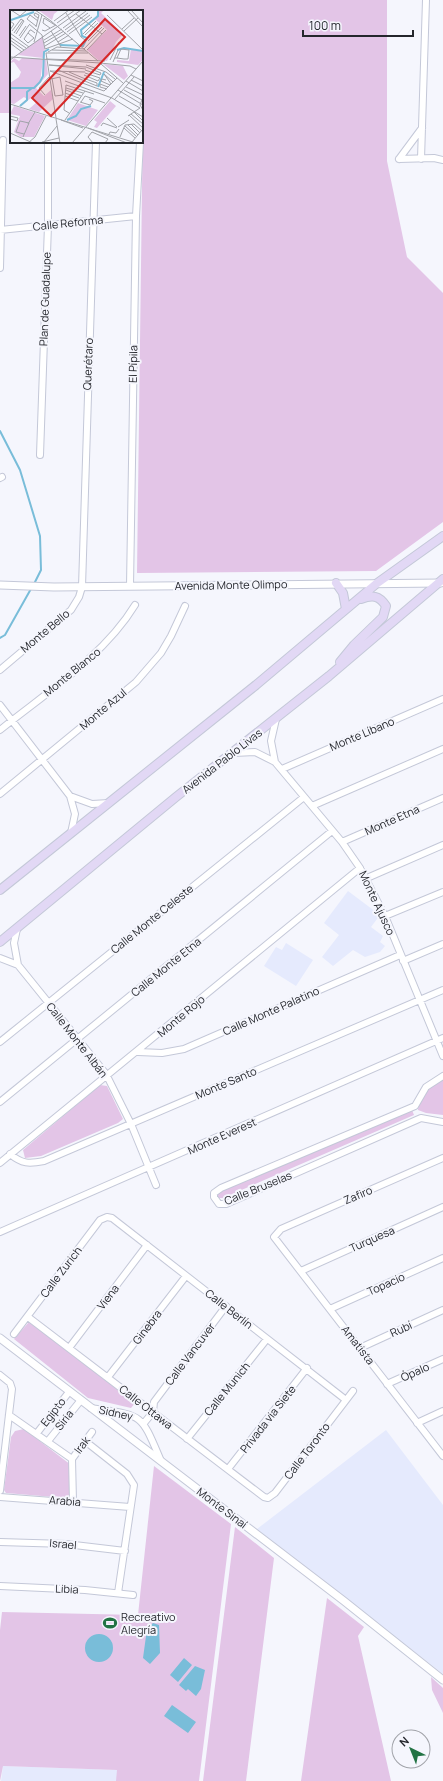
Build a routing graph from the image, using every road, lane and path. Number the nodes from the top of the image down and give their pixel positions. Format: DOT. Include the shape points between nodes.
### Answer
graph roads {
  1 [pos="426,0"];
  2 [pos="422,128"];
  3 [pos="3,140"];
  4 [pos="48,143"];
  5 [pos="96,143"];
  6 [pos="140,143"];
  7 [pos="421,158"];
  8 [pos="443,160"];
  9 [pos="136,216"];
  10 [pos="92,220"];
  11 [pos="48,225"];
  12 [pos="0,230"];
  13 [pos="0,268"];
  14 [pos="40,455"];
  15 [pos="443,536"];
  16 [pos="441,582"];
  17 [pos="336,583"];
  18 [pos="376,584"];
  19 [pos="0,585"];
  20 [pos="130,586"];
  21 [pos="82,587"];
  22 [pos="356,600"];
  23 [pos="135,605"];
  24 [pos="185,606"];
  25 [pos="346,609"];
  26 [pos="0,670"];
  27 [pos="329,676"];
  28 [pos="443,699"];
  29 [pos="0,705"];
  30 [pos="276,717"];
  31 [pos="13,720"];
  32 [pos="0,730"];
  33 [pos="443,750"];
  34 [pos="234,753"];
  35 [pos="43,760"];
  36 [pos="275,762"];
  37 [pos="282,769"];
  38 [pos="0,794"];
  39 [pos="70,796"];
  40 [pos="304,797"];
  41 [pos="443,798"];
  42 [pos="109,803"];
  43 [pos="312,806"];
  44 [pos="332,831"];
  45 [pos="71,833"];
  46 [pos="342,842"];
  47 [pos="443,846"];
  48 [pos="360,868"];
  49 [pos="367,878"];
  50 [pos="0,890"];
  51 [pos="443,892"];
  52 [pos="384,916"];
  53 [pos="17,929"];
  54 [pos="0,942"];
  55 [pos="443,944"];
  56 [pos="400,955"];
  57 [pos="0,958"];
  58 [pos="403,961"];
  59 [pos="18,966"];
  60 [pos="443,990"];
  61 [pos="420,999"];
  62 [pos="48,1003"];
  63 [pos="443,1038"];
  64 [pos="78,1039"];
  65 [pos="436,1040"];
  66 [pos="0,1042"];
  67 [pos="138,1052"];
  68 [pos="443,1056"];
  69 [pos="106,1074"];
  70 [pos="443,1076"];
  71 [pos="0,1102"];
  72 [pos="415,1106"];
  73 [pos="421,1118"];
  74 [pos="443,1122"];
  75 [pos="131,1124"];
  76 [pos="10,1154"];
  77 [pos="443,1158"];
  78 [pos="0,1162"];
  79 [pos="149,1168"];
  80 [pos="156,1185"];
  81 [pos="443,1207"];
  82 [pos="112,1218"];
  83 [pos="0,1232"];
  84 [pos="275,1234"];
  85 [pos="147,1245"];
  86 [pos="443,1258"];
  87 [pos="300,1271"];
  88 [pos="186,1276"];
  89 [pos="226,1306"];
  90 [pos="330,1309"];
  91 [pos="443,1310"];
  92 [pos="28,1317"];
  93 [pos="14,1334"];
  94 [pos="0,1338"];
  95 [pos="267,1339"];
  96 [pos="69,1348"];
  97 [pos="360,1348"];
  98 [pos="443,1359"];
  99 [pos="307,1368"];
  100 [pos="0,1375"];
  101 [pos="108,1377"];
  102 [pos="387,1384"];
  103 [pos="353,1391"];
  104 [pos="70,1392"];
  105 [pos="81,1400"];
  106 [pos="346,1400"];
  107 [pos="154,1402"];
  108 [pos="144,1405"];
  109 [pos="91,1408"];
  110 [pos="443,1411"];
  111 [pos="153,1412"];
  112 [pos="9,1415"];
  113 [pos="135,1416"];
  114 [pos="144,1423"];
  115 [pos="417,1423"];
  116 [pos="92,1432"];
  117 [pos="37,1433"];
  118 [pos="187,1439"];
  119 [pos="48,1441"];
  120 [pos="85,1441"];
  121 [pos="443,1456"];
  122 [pos="72,1458"];
  123 [pos="161,1461"];
  124 [pos="228,1469"];
  125 [pos="0,1490"];
  126 [pos="0,1497"];
  127 [pos="264,1497"];
  128 [pos="73,1501"];
  129 [pos="130,1507"];
  130 [pos="0,1542"];
  131 [pos="125,1551"];
  132 [pos="0,1586"];
  133 [pos="118,1593"];
  134 [pos="133,1596"];
  135 [pos="443,1680"];
  1 -- 2 [label="street"];
  2 -- 7 [label="street"];
  2 -- 7 [label="street" via="399,159"];
  3 -- 12 [label="street"];
  4 -- 11 [label="street, Plan de Guadalupe"];
  5 -- 10 [label="street, Querétaro"];
  6 -- 9 [label="street, El Pípila"];
  7 -- 8 [label="street"];
  9 -- 10 [label="street, Calle Reforma"];
  9 -- 20 [label="street, El Pípila"];
  10 -- 11 [label="street, Calle Reforma"];
  10 -- 21 [label="street, Querétaro"];
  11 -- 12 [label="street, Calle Reforma"];
  11 -- 14 [label="street, Plan de Guadalupe"];
  12 -- 13 [label="street"];
  15 -- 18 [label="main road"];
  16 -- 18 [label="street, Avenida Monte Olimpo"];
  16 -- 27 [label="main road, Avenida Pablo Livas"];
  17 -- 18 [label="street, Avenida Monte Olimpo"];
  17 -- 20 [label="street, Avenida Monte Olimpo"];
  17 -- 25 [label="main road" via="343,593"];
  18 -- 22 [label="main road"];
  19 -- 21 [label="street, Avenida Monte Olimpo"];
  20 -- 21 [label="street, Avenida Monte Olimpo"];
  21 -- 26 [label="street, Monte Bello" via="71,610"];
  22 -- 25 [label="main road"];
  22 -- 27 [label="main road" via="371,596 379,597 386,606 385,615 354,645"];
  23 -- 31 [label="street, Monte Blanco" via="101,649"];
  24 -- 35 [label="street, Monte Azul" via="164,648 140,678"];
  25 -- 42 [label="main road"];
  27 -- 30 [label="main road, Avenida Pablo Livas"];
  28 -- 37 [label="street, Monte Líbano"];
  29 -- 31 [label="street"];
  30 -- 34 [label="main road, Avenida Pablo Livas"];
  30 -- 36 [label="street" via="271,741"];
  31 -- 32 [label="street, Monte Blanco"];
  31 -- 35 [label="street"];
  33 -- 43 [label="street"];
  34 -- 36 [label="street, Monte Ajusco" via="255,752"];
  34 -- 53 [label="main road, Avenida Pablo Livas" via="176,797"];
  35 -- 38 [label="street, Monte Azul"];
  35 -- 39 [label="street"];
  36 -- 37 [label="street, Monte Ajusco"];
  37 -- 40 [label="street, Monte Ajusco"];
  39 -- 42 [label="street" via="92,804"];
  39 -- 45 [label="street" via="75,814"];
  40 -- 43 [label="street, Monte Ajusco"];
  40 -- 62 [label="street, Calle Monte Celeste"];
  41 -- 46 [label="street, Monte Etna"];
  42 -- 45 [label="main road"];
  43 -- 44 [label="street, Monte Ajusco"];
  44 -- 46 [label="street, Monte Ajusco"];
  44 -- 64 [label="street, Calle Monte Etna"];
  45 -- 50 [label="main road"];
  46 -- 48 [label="street, Monte Ajusco"];
  47 -- 49 [label="street"];
  48 -- 49 [label="street, Monte Ajusco"];
  48 -- 67 [label="street, Monte Rojo"];
  49 -- 52 [label="street, Monte Ajusco"];
  51 -- 52 [label="street"];
  52 -- 56 [label="street, Monte Ajusco"];
  53 -- 54 [label="main road, Avenida Pablo Livas"];
  53 -- 59 [label="street, Calle Monte Albán" via="14,943"];
  55 -- 58 [label="street"];
  56 -- 58 [label="street, Monte Ajusco"];
  56 -- 67 [label="street, Calle Monte Palatino" via="184,1049 162,1053"];
  57 -- 59 [label="street, Calle Monte Albán"];
  58 -- 61 [label="street, Monte Ajusco"];
  59 -- 62 [label="street, Calle Monte Albán"];
  60 -- 61 [label="street, Monte Santo"];
  61 -- 65 [label="street, Monte Ajusco"];
  61 -- 75 [label="street, Monte Santo"];
  62 -- 64 [label="street, Calle Monte Albán"];
  62 -- 66 [label="street, Calle Monte Celeste"];
  63 -- 65 [label="street, Monte Everest"];
  64 -- 69 [label="street, Calle Monte Albán"];
  64 -- 71 [label="street, Calle Monte Etna"];
  65 -- 68 [label="street, Monte Ajusco"];
  65 -- 79 [label="street, Monte Everest"];
  67 -- 69 [label="street, Monte Rojo"];
  69 -- 75 [label="street, Calle Monte Albán"];
  69 -- 76 [label="street, Monte Rojo"];
  70 -- 72 [label="street" via="426,1087"];
  72 -- 73 [label="street"];
  72 -- 73 [label="street, Calle Bruselas" via="221,1188 214,1193 214,1197 219,1204 226,1204"];
  73 -- 74 [label="street"];
  75 -- 76 [label="street, Monte Santo" via="44,1161 26,1164"];
  75 -- 79 [label="street, Calle Monte Albán"];
  76 -- 78 [label="street, Monte Rojo"];
  77 -- 84 [label="street, Zafiro" via="280,1229"];
  79 -- 80 [label="street, Calle Monte Albán"];
  79 -- 83 [label="street, Monte Everest"];
  81 -- 87 [label="street, Turquesa"];
  82 -- 85 [label="street, Calle Berlín"];
  82 -- 92 [label="street, Calle Zurich" via="100,1220"];
  84 -- 87 [label="street, Amatista" via="276,1242"];
  85 -- 88 [label="street, Calle Berlín"];
  85 -- 96 [label="street, Viena"];
  86 -- 90 [label="street, Topacio"];
  87 -- 90 [label="street, Amatista"];
  88 -- 89 [label="street, Calle Berlín"];
  88 -- 101 [label="street, Ginebra"];
  89 -- 95 [label="street, Calle Berlín"];
  89 -- 107 [label="street, Calle Vancuver"];
  90 -- 97 [label="street, Amatista"];
  91 -- 97 [label="street, Rubí"];
  92 -- 93 [label="street, Calle Zurich"];
  92 -- 96 [label="street, Calle Ottawa"];
  94 -- 104 [label="street, Monte Sinaí"];
  95 -- 99 [label="street, Calle Berlín"];
  95 -- 118 [label="street, Calle Munich"];
  96 -- 101 [label="street, Calle Ottawa"];
  97 -- 102 [label="street, Amatista"];
  98 -- 102 [label="street, Ópalo"];
  99 -- 106 [label="street, Calle Berlín"];
  99 -- 124 [label="street, Privada via Siete"];
  100 -- 112 [label="street" via="10,1383 12,1389"];
  101 -- 108 [label="street, Calle Ottawa"];
  102 -- 115 [label="street, Amatista"];
  103 -- 106 [label="street, Calle Toronto"];
  104 -- 105 [label="street, Monte Sinaí"];
  104 -- 117 [label="street, Egipto"];
  105 -- 109 [label="street, Monte Sinaí"];
  105 -- 119 [label="street, Siria"];
  106 -- 127 [label="street, Calle Toronto" via="275,1493"];
  107 -- 108 [label="street"];
  107 -- 111 [label="street"];
  108 -- 111 [label="street, Calle Ottawa"];
  108 -- 113 [label="street"];
  109 -- 113 [label="street, Sidney"];
  109 -- 123 [label="street, Monte Sinaí"];
  110 -- 115 [label="street"];
  111 -- 114 [label="street"];
  111 -- 118 [label="street, Calle Ottawa"];
  112 -- 117 [label="street"];
  112 -- 125 [label="street"];
  113 -- 114 [label="street, Sidney"];
  114 -- 123 [label="street, Sidney"];
  115 -- 121 [label="street, Amatista"];
  116 -- 120 [label="street, Irak"];
  117 -- 119 [label="street"];
  118 -- 124 [label="street, Calle Ottawa"];
  119 -- 122 [label="street"];
  120 -- 122 [label="street, Irak"];
  120 -- 129 [label="street" via="132,1479 134,1485"];
  122 -- 128 [label="street"];
  123 -- 135 [label="street, Monte Sinaí"];
  124 -- 127 [label="street, Calle Ottawa"];
  126 -- 128 [label="street, Arabia"];
  128 -- 129 [label="street, Arabia"];
  129 -- 131 [label="street"];
  130 -- 131 [label="street, Israel" via="60,1544"];
  131 -- 133 [label="street"];
  132 -- 133 [label="street, Libia"];
  133 -- 134 [label="street, Libia"];
}
